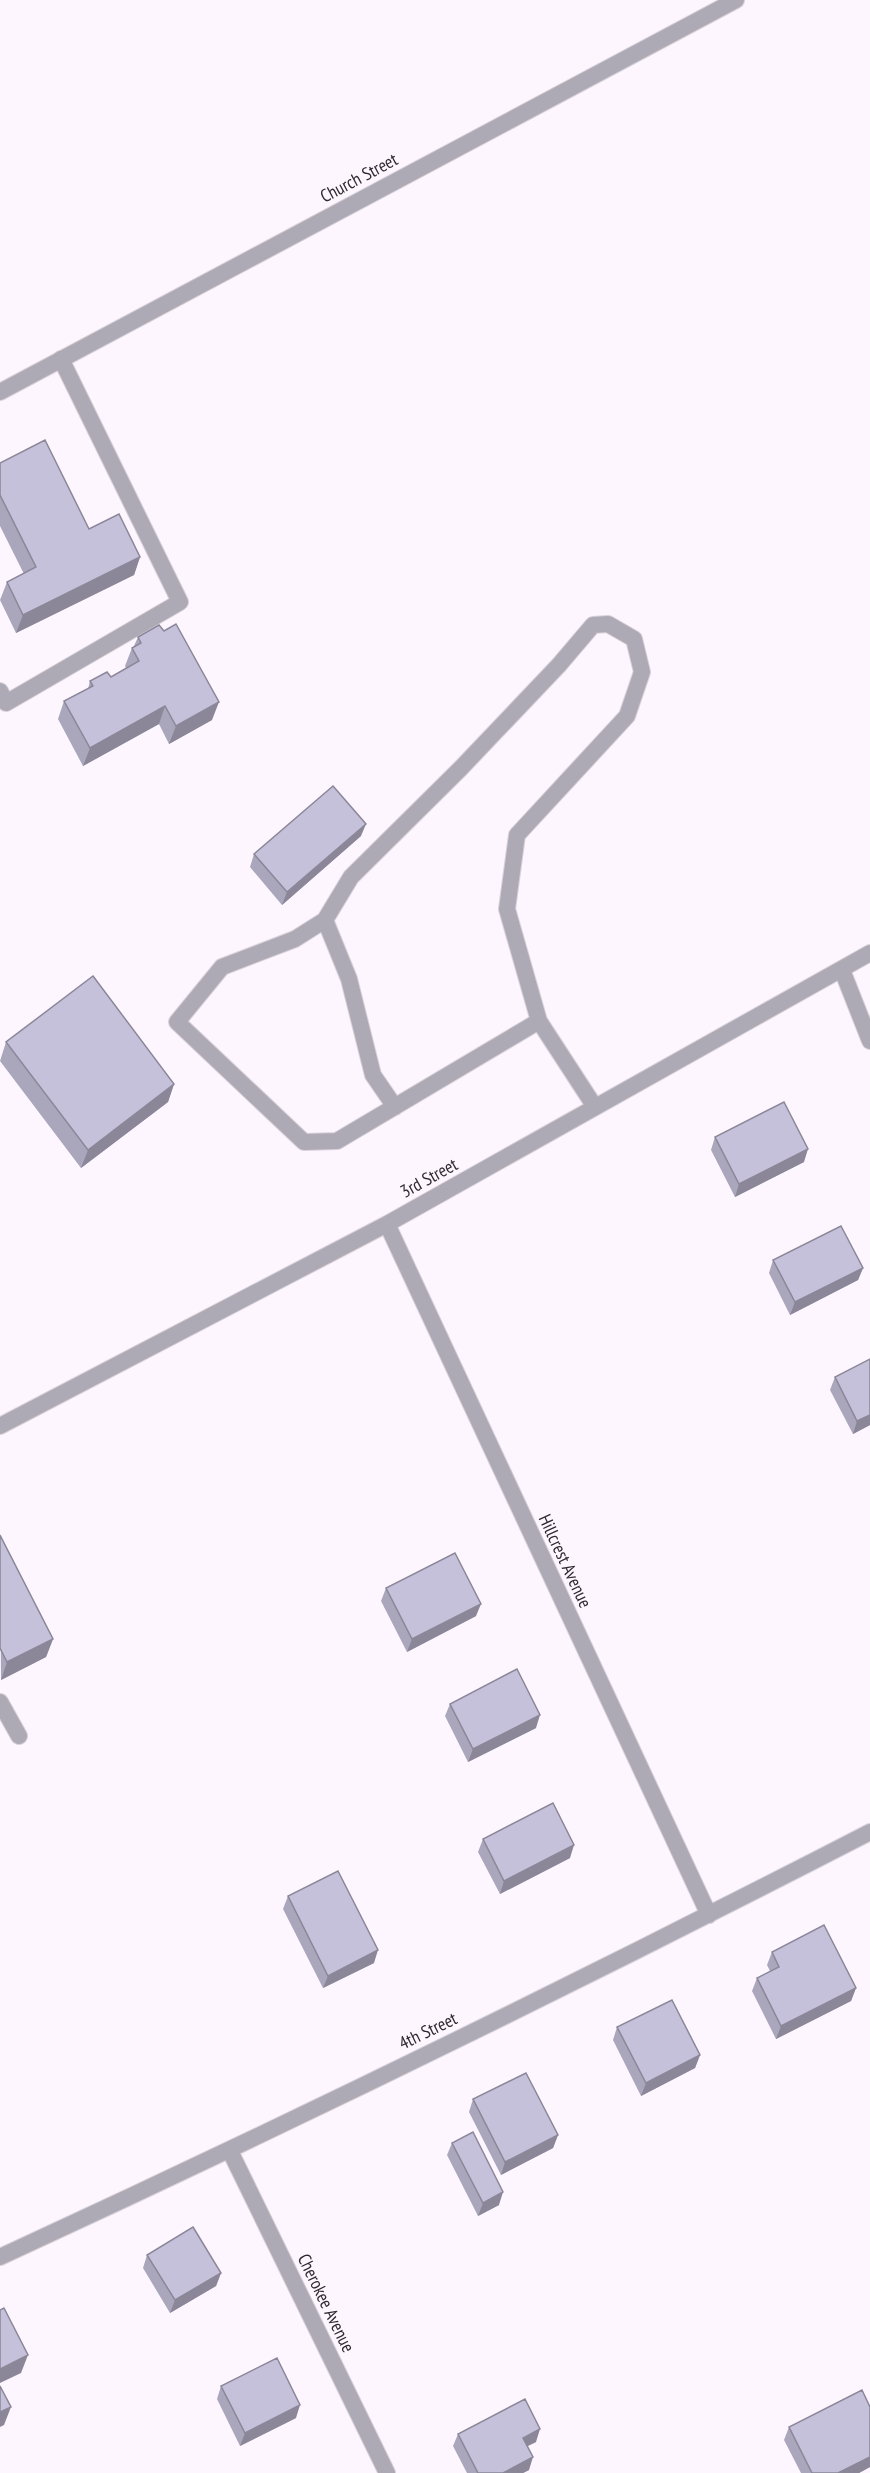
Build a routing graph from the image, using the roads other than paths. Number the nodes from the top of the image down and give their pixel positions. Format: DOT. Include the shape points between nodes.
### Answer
graph roads {
  1 [pos="736,0"];
  2 [pos="61,359"];
  3 [pos="0,392"];
  4 [pos="0,691"];
  5 [pos="325,920"];
  6 [pos="870,953"];
  7 [pos="842,970"];
  8 [pos="539,1021"];
  9 [pos="870,1041"];
  10 [pos="395,1107"];
  11 [pos="595,1107"];
  12 [pos="387,1224"];
  13 [pos="0,1426"];
  14 [pos="0,1702"];
  15 [pos="19,1736"];
  16 [pos="870,1832"];
  17 [pos="709,1915"];
  18 [pos="230,2151"];
  19 [pos="0,2258"];
  20 [pos="387,2473"];
  1 -- 2 [label="street, Church Street"];
  2 -- 3 [label="street, Church Street"];
  2 -- 4 [label="street" via="180,602 6,703"];
  5 -- 8 [label="street" via="351,878 469,760 593,625 608,624 634,639 642,672 627,716 517,836 507,909"];
  5 -- 10 [label="street" via="350,979 373,1075"];
  5 -- 10 [label="street" via="295,939 222,967 177,1022 304,1142 338,1141"];
  6 -- 7 [label="street, 3rd Street"];
  7 -- 9 [label="street"];
  7 -- 11 [label="street, 3rd Street"];
  8 -- 10 [label="street"];
  8 -- 11 [label="street"];
  11 -- 12 [label="street, 3rd Street"];
  12 -- 13 [label="street, 3rd Street"];
  12 -- 17 [label="street, Hillcrest Avenue"];
  14 -- 15 [label="street"];
  16 -- 17 [label="street, 4th Street"];
  17 -- 18 [label="street, 4th Street"];
  18 -- 19 [label="street, 4th Street"];
  18 -- 20 [label="street, Cherokee Avenue"];
}
